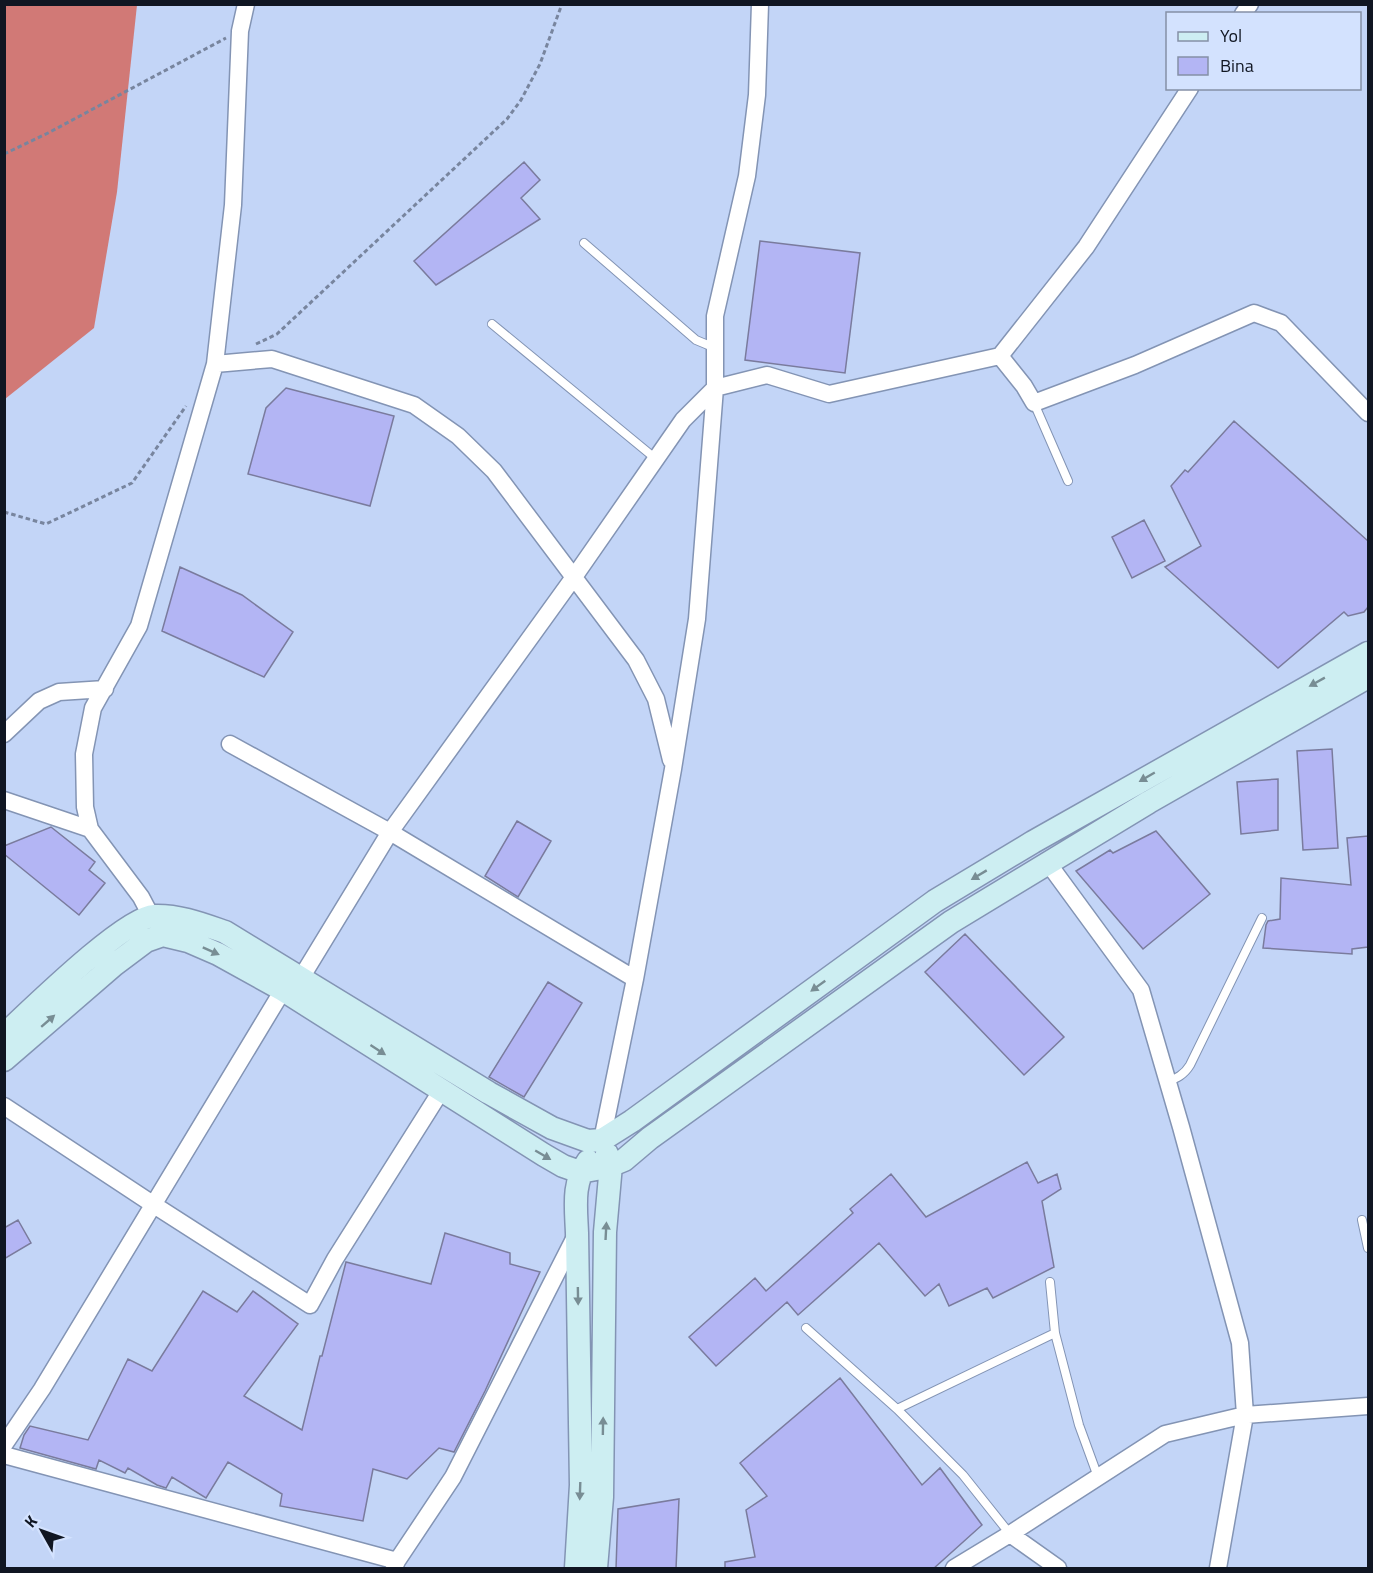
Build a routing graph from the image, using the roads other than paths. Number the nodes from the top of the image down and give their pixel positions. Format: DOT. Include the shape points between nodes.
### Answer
graph roads {
  1 [pos="246,4"];
  2 [pos="760,4"];
  3 [pos="1189,90"];
  4 [pos="584,243"];
  5 [pos="492,324"];
  6 [pos="715,345"];
  7 [pos="1000,356"];
  8 [pos="215,364"];
  9 [pos="715,388"];
  10 [pos="1034,403"];
  11 [pos="1368,413"];
  12 [pos="656,459"];
  13 [pos="1068,481"];
  14 [pos="574,577"];
  15 [pos="1368,653"];
  16 [pos="1368,677"];
  17 [pos="105,689"];
  18 [pos="4,734"];
  19 [pos="230,744"];
  20 [pos="673,769"];
  21 [pos="4,800"];
  22 [pos="90,829"];
  23 [pos="390,832"];
  24 [pos="1048,863"];
  25 [pos="151,916"];
  26 [pos="1262,918"];
  27 [pos="154,938"];
  28 [pos="635,979"];
  29 [pos="292,984"];
  30 [pos="4,1035"];
  31 [pos="4,1060"];
  32 [pos="1167,1082"];
  33 [pos="441,1091"];
  34 [pos="489,1093"];
  35 [pos="4,1106"];
  36 [pos="477,1113"];
  37 [pos="602,1140"];
  38 [pos="611,1165"];
  39 [pos="580,1172"];
  40 [pos="154,1205"];
  41 [pos="1362,1220"];
  42 [pos="577,1233"];
  43 [pos="1368,1248"];
  44 [pos="1050,1282"];
  45 [pos="806,1329"];
  46 [pos="1055,1333"];
  47 [pos="1368,1406"];
  48 [pos="897,1409"];
  49 [pos="1245,1415"];
  50 [pos="4,1445"];
  51 [pos="4,1455"];
  52 [pos="1098,1477"];
  53 [pos="1010,1534"];
  54 [pos="396,1565"];
  55 [pos="576,1569"];
  56 [pos="596,1569"];
  57 [pos="954,1569"];
  58 [pos="1058,1569"];
  59 [pos="1218,1569"];
  1 -- 8 [label="street" via="240,31 233,205"];
  2 -- 6 [label="street" via="757,95 747,176 715,316"];
  3 -- 7 [label="street" via="1086,247"];
  4 -- 6 [label="lane" via="696,340"];
  5 -- 12 [label="lane"];
  6 -- 9 [label="street"];
  7 -- 9 [label="street" via="829,394 767,375"];
  7 -- 10 [label="street"];
  8 -- 14 [label="street" via="272,359 414,405 458,436 494,471"];
  8 -- 17 [label="street" via="139,626"];
  9 -- 12 [label="street" via="683,420"];
  9 -- 20 [label="street" via="698,619"];
  10 -- 11 [label="street" via="1135,365 1254,313 1281,323"];
  10 -- 13 [label="lane"];
  12 -- 14 [label="street"];
  14 -- 20 [label="street" via="636,660 656,699"];
  14 -- 23 [label="street"];
  15 -- 37 [label="street, one-way" via="935,901"];
  16 -- 24 [label="street"];
  17 -- 18 [label="street" via="58,692 39,701"];
  17 -- 22 [label="street" via="93,708 84,754 85,807"];
  19 -- 23 [label="street"];
  20 -- 28 [label="street"];
  21 -- 22 [label="street"];
  22 -- 25 [label="street"];
  23 -- 28 [label="street"];
  23 -- 29 [label="street"];
  24 -- 32 [label="street" via="1141,990"];
  24 -- 38 [label="street" via="951,922 624,1160"];
  25 -- 27 [label="street"];
  25 -- 29 [label="street" via="184,918 225,932"];
  25 -- 30 [label="street" via="101,948"];
  26 -- 32 [label="lane" via="1190,1065 1179,1077"];
  27 -- 29 [label="street, one-way" via="163,935 188,941"];
  31 -- 27 [label="street, one-way" via="114,964"];
  28 -- 37 [label="street"];
  29 -- 33 [label="street, one-way"];
  29 -- 34 [label="street"];
  29 -- 40 [label="street"];
  32 -- 49 [label="street" via="1240,1343"];
  33 -- 36 [label="street"];
  33 -- 40 [label="street" via="310,1305"];
  34 -- 36 [label="street"];
  34 -- 37 [label="street" via="552,1128 588,1141"];
  35 -- 40 [label="street"];
  36 -- 39 [label="street, one-way" via="563,1166"];
  37 -- 38 [label="street"];
  37 -- 39 [label="street"];
  38 -- 39 [label="street"];
  56 -- 38 [label="street, one-way" via="602,1497 605,1232"];
  39 -- 42 [label="street" via="575,1195"];
  40 -- 50 [label="street"];
  41 -- 43 [label="lane"];
  42 -- 54 [label="street" via="453,1477"];
  42 -- 55 [label="street, one-way" via="580,1485"];
  44 -- 46 [label="lane"];
  45 -- 48 [label="lane"];
  46 -- 48 [label="lane"];
  46 -- 52 [label="lane" via="1078,1425"];
  47 -- 49 [label="street"];
  48 -- 53 [label="lane" via="963,1475"];
  49 -- 52 [label="street" via="1165,1434"];
  49 -- 59 [label="street"];
  51 -- 54 [label="street"];
  52 -- 53 [label="street"];
  53 -- 57 [label="street"];
  53 -- 58 [label="street"];
}
